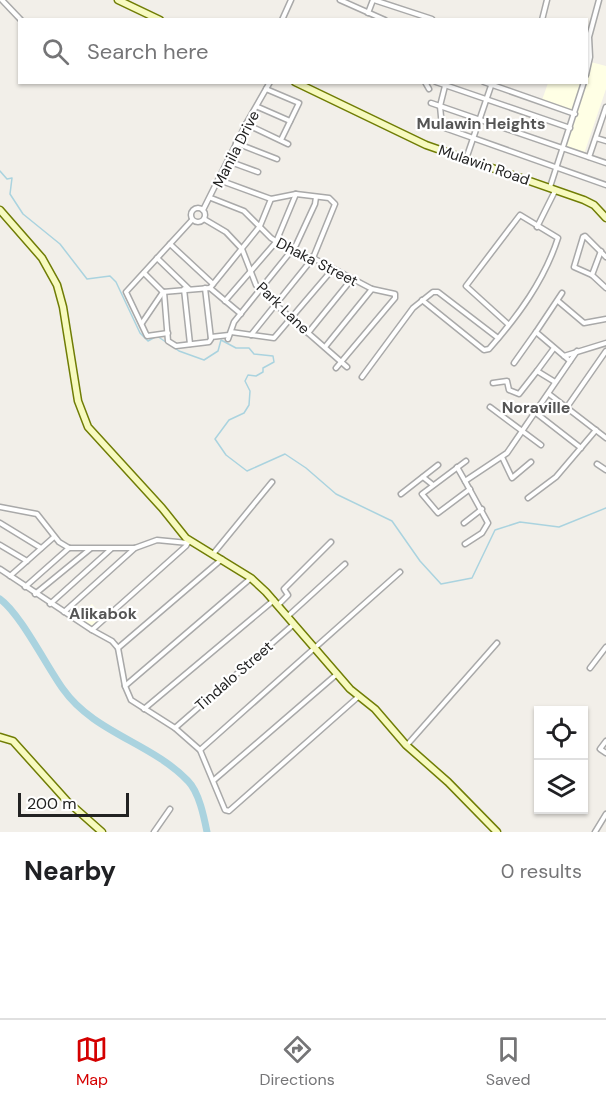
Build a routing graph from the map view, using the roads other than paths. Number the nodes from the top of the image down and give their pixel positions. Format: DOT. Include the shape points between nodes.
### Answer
graph roads {
  1 [pos="2,0"];
  2 [pos="118,0"];
  3 [pos="291,0"];
  4 [pos="340,0"];
  5 [pos="374,0"];
  6 [pos="546,0"];
  7 [pos="599,0"];
  8 [pos="368,13"];
  9 [pos="19,18"];
  10 [pos="156,18"];
  11 [pos="283,18"];
  12 [pos="380,18"];
  13 [pos="429,18"];
  14 [pos="542,18"];
  15 [pos="588,49"];
  16 [pos="299,84"];
  17 [pos="426,84"];
  18 [pos="445,84"];
  19 [pos="492,84"];
  20 [pos="583,84"];
  21 [pos="268,85"];
  22 [pos="429,89"];
  23 [pos="486,100"];
  24 [pos="431,103"];
  25 [pos="440,106"];
  26 [pos="258,107"];
  27 [pos="606,107"];
  28 [pos="575,114"];
  29 [pos="604,119"];
  30 [pos="480,120"];
  31 [pos="290,121"];
  32 [pos="246,124"];
  33 [pos="570,128"];
  34 [pos="596,138"];
  35 [pos="473,139"];
  36 [pos="281,140"];
  37 [pos="606,141"];
  38 [pos="236,143"];
  39 [pos="288,144"];
  40 [pos="563,148"];
  41 [pos="589,157"];
  42 [pos="277,159"];
  43 [pos="466,159"];
  44 [pos="228,160"];
  45 [pos="606,163"];
  46 [pos="557,168"];
  47 [pos="258,172"];
  48 [pos="219,180"];
  49 [pos="606,184"];
  50 [pos="553,189"];
  51 [pos="296,194"];
  52 [pos="316,197"];
  53 [pos="211,198"];
  54 [pos="272,199"];
  55 [pos="0,210"];
  56 [pos="203,210"];
  57 [pos="606,218"];
  58 [pos="204,219"];
  59 [pos="192,220"];
  60 [pos="260,226"];
  61 [pos="537,227"];
  62 [pos="276,242"];
  63 [pos="170,244"];
  64 [pos="242,249"];
  65 [pos="293,251"];
  66 [pos="601,251"];
  67 [pos="606,257"];
  68 [pos="158,258"];
  69 [pos="313,258"];
  70 [pos="251,270"];
  71 [pos="332,270"];
  72 [pos="144,273"];
  73 [pos="592,275"];
  74 [pos="351,280"];
  75 [pos="213,284"];
  76 [pos="208,288"];
  77 [pos="606,288"];
  78 [pos="186,289"];
  79 [pos="372,289"];
  80 [pos="261,290"];
  81 [pos="164,292"];
  82 [pos="562,293"];
  83 [pos="422,300"];
  84 [pos="225,301"];
  85 [pos="558,301"];
  86 [pos="274,304"];
  87 [pos="241,314"];
  88 [pos="291,318"];
  89 [pos="606,319"];
  90 [pos="142,323"];
  91 [pos="509,325"];
  92 [pos="536,332"];
  93 [pos="168,333"];
  94 [pos="308,333"];
  95 [pos="230,335"];
  96 [pos="251,335"];
  97 [pos="211,337"];
  98 [pos="498,338"];
  99 [pos="606,343"];
  100 [pos="190,344"];
  101 [pos="325,347"];
  102 [pos="554,348"];
  103 [pos="578,351"];
  104 [pos="605,355"];
  105 [pos="564,356"];
  106 [pos="570,361"];
  107 [pos="342,362"];
  108 [pos="514,363"];
  109 [pos="336,368"];
  110 [pos="347,368"];
  111 [pos="537,371"];
  112 [pos="362,377"];
  113 [pos="555,382"];
  114 [pos="493,383"];
  115 [pos="549,394"];
  116 [pos="490,407"];
  117 [pos="567,407"];
  118 [pos="536,413"];
  119 [pos="522,430"];
  120 [pos="596,430"];
  121 [pos="606,438"];
  122 [pos="541,445"];
  123 [pos="580,448"];
  124 [pos="502,457"];
  125 [pos="466,461"];
  126 [pos="531,462"];
  127 [pos="597,464"];
  128 [pos="438,465"];
  129 [pos="457,467"];
  130 [pos="606,470"];
  131 [pos="423,477"];
  132 [pos="465,481"];
  133 [pos="272,482"];
  134 [pos="433,485"];
  135 [pos="470,489"];
  136 [pos="401,494"];
  137 [pos="528,498"];
  138 [pos="0,507"];
  139 [pos="482,509"];
  140 [pos="0,523"];
  141 [pos="464,523"];
  142 [pos="54,537"];
  143 [pos="189,542"];
  144 [pos="331,542"];
  145 [pos="465,544"];
  146 [pos="0,545"];
  147 [pos="41,548"];
  148 [pos="69,548"];
  149 [pos="135,548"];
  150 [pos="90,549"];
  151 [pos="112,549"];
  152 [pos="213,554"];
  153 [pos="222,559"];
  154 [pos="27,561"];
  155 [pos="345,564"];
  156 [pos="0,569"];
  157 [pos="400,572"];
  158 [pos="10,576"];
  159 [pos="251,578"];
  160 [pos="24,587"];
  161 [pos="35,594"];
  162 [pos="276,602"];
  163 [pos="50,604"];
  164 [pos="64,612"];
  165 [pos="288,616"];
  166 [pos="294,624"];
  167 [pos="92,630"];
  168 [pos="498,643"];
  169 [pos="606,647"];
  170 [pos="118,648"];
  171 [pos="315,650"];
  172 [pos="590,668"];
  173 [pos="337,674"];
  174 [pos="124,686"];
  175 [pos="358,697"];
  176 [pos="144,709"];
  177 [pos="175,728"];
  178 [pos="0,737"];
  179 [pos="606,741"];
  180 [pos="406,745"];
  181 [pos="200,750"];
  182 [pos="606,753"];
  183 [pos="214,780"];
  184 [pos="170,809"];
  185 [pos="606,814"];
  186 [pos="102,832"];
  187 [pos="154,832"];
  188 [pos="497,832"];
  189 [pos="595,832"];
  1 -- 9 [label="street"];
  2 -- 10 [label="street"];
  3 -- 11 [label="street"];
  4 -- 8 [label="street"];
  5 -- 8 [label="street"];
  5 -- 13 [label="street"];
  6 -- 14 [label="street"];
  7 -- 15 [label="street"];
  8 -- 12 [label="street"];
  16 -- 43 [label="street, Mulawin Road" via="426,145"];
  17 -- 22 [label="street"];
  18 -- 23 [label="street"];
  18 -- 25 [label="street"];
  19 -- 23 [label="street"];
  19 -- 28 [label="street"];
  20 -- 28 [label="street"];
  21 -- 26 [label="street, Manila Drive"];
  21 -- 31 [label="street" via="299,103"];
  23 -- 30 [label="street"];
  23 -- 33 [label="street"];
  24 -- 25 [label="street"];
  25 -- 30 [label="street"];
  25 -- 35 [label="street" via="442,127"];
  26 -- 31 [label="street"];
  26 -- 32 [label="street, Manila Drive"];
  27 -- 29 [label="street"];
  28 -- 33 [label="street"];
  29 -- 34 [label="street"];
  30 -- 35 [label="street"];
  30 -- 40 [label="street"];
  31 -- 36 [label="street"];
  32 -- 36 [label="street"];
  32 -- 38 [label="street, Manila Drive"];
  33 -- 40 [label="street"];
  34 -- 37 [label="street"];
  34 -- 41 [label="street"];
  35 -- 43 [label="street"];
  35 -- 46 [label="street"];
  36 -- 39 [label="street"];
  38 -- 42 [label="street"];
  38 -- 44 [label="street, Manila Drive"];
  40 -- 41 [label="street"];
  40 -- 46 [label="street"];
  41 -- 45 [label="street"];
  43 -- 50 [label="street, Mulawin Road"];
  44 -- 47 [label="street"];
  44 -- 48 [label="street, Manila Drive"];
  46 -- 49 [label="street"];
  46 -- 50 [label="street"];
  48 -- 53 [label="street, Manila Drive"];
  48 -- 54 [label="street"];
  50 -- 57 [label="street, Mulawin Road" via="594,205"];
  50 -- 61 [label="street"];
  51 -- 52 [label="street"];
  51 -- 54 [label="street"];
  51 -- 62 [label="street"];
  52 -- 65 [label="street"];
  52 -- 69 [label="street" via="329,198 335,210"];
  53 -- 56 [label="street, Manila Drive"];
  53 -- 60 [label="street, Dhaka Street" via="244,211"];
  54 -- 60 [label="street"];
  55 -- 143 [label="street" via="42,258 57,285 82,418"];
  56 -- 58 [label="street"];
  56 -- 59 [label="street" via="192,209"];
  58 -- 59 [label="street"];
  58 -- 64 [label="street, Park Lane" via="226,232"];
  59 -- 63 [label="street"];
  60 -- 62 [label="street, Dhaka Street"];
  60 -- 64 [label="street"];
  61 -- 91 [label="street" via="558,238 546,271"];
  61 -- 91 [label="street" via="520,215 466,282 467,290"];
  62 -- 65 [label="street, Dhaka Street"];
  62 -- 70 [label="street"];
  63 -- 68 [label="street"];
  63 -- 75 [label="street"];
  64 -- 70 [label="street, Park Lane"];
  64 -- 75 [label="street"];
  65 -- 69 [label="street, Dhaka Street"];
  65 -- 80 [label="street"];
  66 -- 67 [label="street"];
  66 -- 73 [label="street"];
  66 -- 73 [label="street" via="583,237 574,267"];
  68 -- 72 [label="street"];
  68 -- 78 [label="street"];
  69 -- 71 [label="street, Dhaka Street"];
  69 -- 86 [label="street"];
  70 -- 80 [label="street, Park Lane"];
  70 -- 84 [label="street"];
  71 -- 74 [label="street, Dhaka Street"];
  71 -- 88 [label="street"];
  72 -- 81 [label="street"];
  72 -- 90 [label="street" via="126,292"];
  73 -- 77 [label="street"];
  74 -- 79 [label="street, Dhaka Street"];
  74 -- 94 [label="street"];
  75 -- 76 [label="street"];
  76 -- 78 [label="street"];
  76 -- 84 [label="street"];
  76 -- 97 [label="street"];
  78 -- 81 [label="street"];
  78 -- 100 [label="street"];
  79 -- 101 [label="street"];
  79 -- 107 [label="street, Dhaka Street" via="393,291 395,298"];
  80 -- 86 [label="street, Park Lane"];
  80 -- 87 [label="street"];
  81 -- 90 [label="street"];
  81 -- 93 [label="street"];
  82 -- 85 [label="street"];
  83 -- 98 [label="street" via="438,292"];
  83 -- 98 [label="street" via="484,350"];
  83 -- 112 [label="street"];
  84 -- 87 [label="street"];
  85 -- 89 [label="street" via="584,323"];
  85 -- 92 [label="street"];
  86 -- 88 [label="street, Park Lane"];
  86 -- 96 [label="street"];
  87 -- 95 [label="street"];
  88 -- 94 [label="street, Park Lane"];
  88 -- 96 [label="street" via="274,338"];
  90 -- 93 [label="street" via="147,336"];
  91 -- 98 [label="street"];
  92 -- 102 [label="street"];
  92 -- 108 [label="street"];
  93 -- 100 [label="street" via="168,341 176,346"];
  94 -- 101 [label="street, Park Lane"];
  95 -- 96 [label="street"];
  95 -- 97 [label="street"];
  97 -- 100 [label="street" via="209,342"];
  99 -- 103 [label="street"];
  101 -- 107 [label="street, Park Lane"];
  102 -- 105 [label="street"];
  102 -- 111 [label="street"];
  103 -- 105 [label="street"];
  103 -- 106 [label="street"];
  104 -- 117 [label="street"];
  105 -- 106 [label="street"];
  106 -- 113 [label="street"];
  107 -- 109 [label="street"];
  107 -- 110 [label="street, Park Lane"];
  111 -- 113 [label="street"];
  111 -- 114 [label="street" via="519,394 509,390 507,381"];
  113 -- 115 [label="street"];
  115 -- 117 [label="street"];
  115 -- 118 [label="street"];
  116 -- 119 [label="street"];
  117 -- 120 [label="street"];
  118 -- 119 [label="street"];
  118 -- 123 [label="street"];
  119 -- 122 [label="street"];
  119 -- 124 [label="street"];
  120 -- 121 [label="street"];
  120 -- 123 [label="street"];
  123 -- 137 [label="street" via="556,477"];
  124 -- 126 [label="street" via="513,481"];
  124 -- 132 [label="street"];
  125 -- 129 [label="street"];
  127 -- 130 [label="street"];
  128 -- 131 [label="street"];
  129 -- 132 [label="street"];
  129 -- 134 [label="street"];
  131 -- 134 [label="street"];
  131 -- 136 [label="street"];
  132 -- 135 [label="street"];
  133 -- 152 [label="street"];
  134 -- 135 [label="street" via="422,494 438,513"];
  135 -- 139 [label="street"];
  138 -- 142 [label="street" via="37,514"];
  139 -- 141 [label="street"];
  139 -- 145 [label="street" via="487,527"];
  140 -- 147 [label="street"];
  142 -- 147 [label="street"];
  142 -- 148 [label="street"];
  143 -- 149 [label="street" via="158,540"];
  143 -- 152 [label="street"];
  143 -- 167 [label="street"];
  144 -- 162 [label="street" via="284,589 288,595"];
  146 -- 154 [label="street"];
  147 -- 154 [label="street"];
  148 -- 150 [label="street"];
  148 -- 160 [label="street"];
  149 -- 151 [label="street"];
  149 -- 164 [label="street"];
  150 -- 151 [label="street"];
  150 -- 161 [label="street"];
  151 -- 163 [label="street"];
  152 -- 153 [label="street"];
  153 -- 159 [label="street"];
  153 -- 170 [label="street"];
  154 -- 158 [label="street"];
  155 -- 165 [label="street"];
  156 -- 158 [label="street"];
  157 -- 171 [label="street"];
  158 -- 160 [label="street"];
  159 -- 162 [label="street"];
  159 -- 174 [label="street"];
  160 -- 161 [label="street"];
  161 -- 163 [label="street"];
  162 -- 165 [label="street"];
  162 -- 176 [label="street"];
  163 -- 164 [label="street"];
  164 -- 167 [label="street"];
  165 -- 166 [label="street"];
  166 -- 171 [label="street"];
  166 -- 177 [label="street, Tindalo Street"];
  167 -- 170 [label="street"];
  168 -- 180 [label="street"];
  169 -- 172 [label="street"];
  170 -- 174 [label="street"];
  171 -- 173 [label="street"];
  171 -- 181 [label="street"];
  173 -- 175 [label="street"];
  173 -- 183 [label="street"];
  174 -- 176 [label="street" via="131,700"];
  175 -- 180 [label="street" via="375,709"];
  175 -- 183 [label="street" via="229,811 223,808"];
  176 -- 177 [label="street"];
  177 -- 181 [label="street"];
  178 -- 186 [label="street" via="13,741 67,801"];
  179 -- 182 [label="street" via="600,750"];
  180 -- 188 [label="street"];
  181 -- 183 [label="street"];
  184 -- 187 [label="street"];
  185 -- 189 [label="street"];
}
